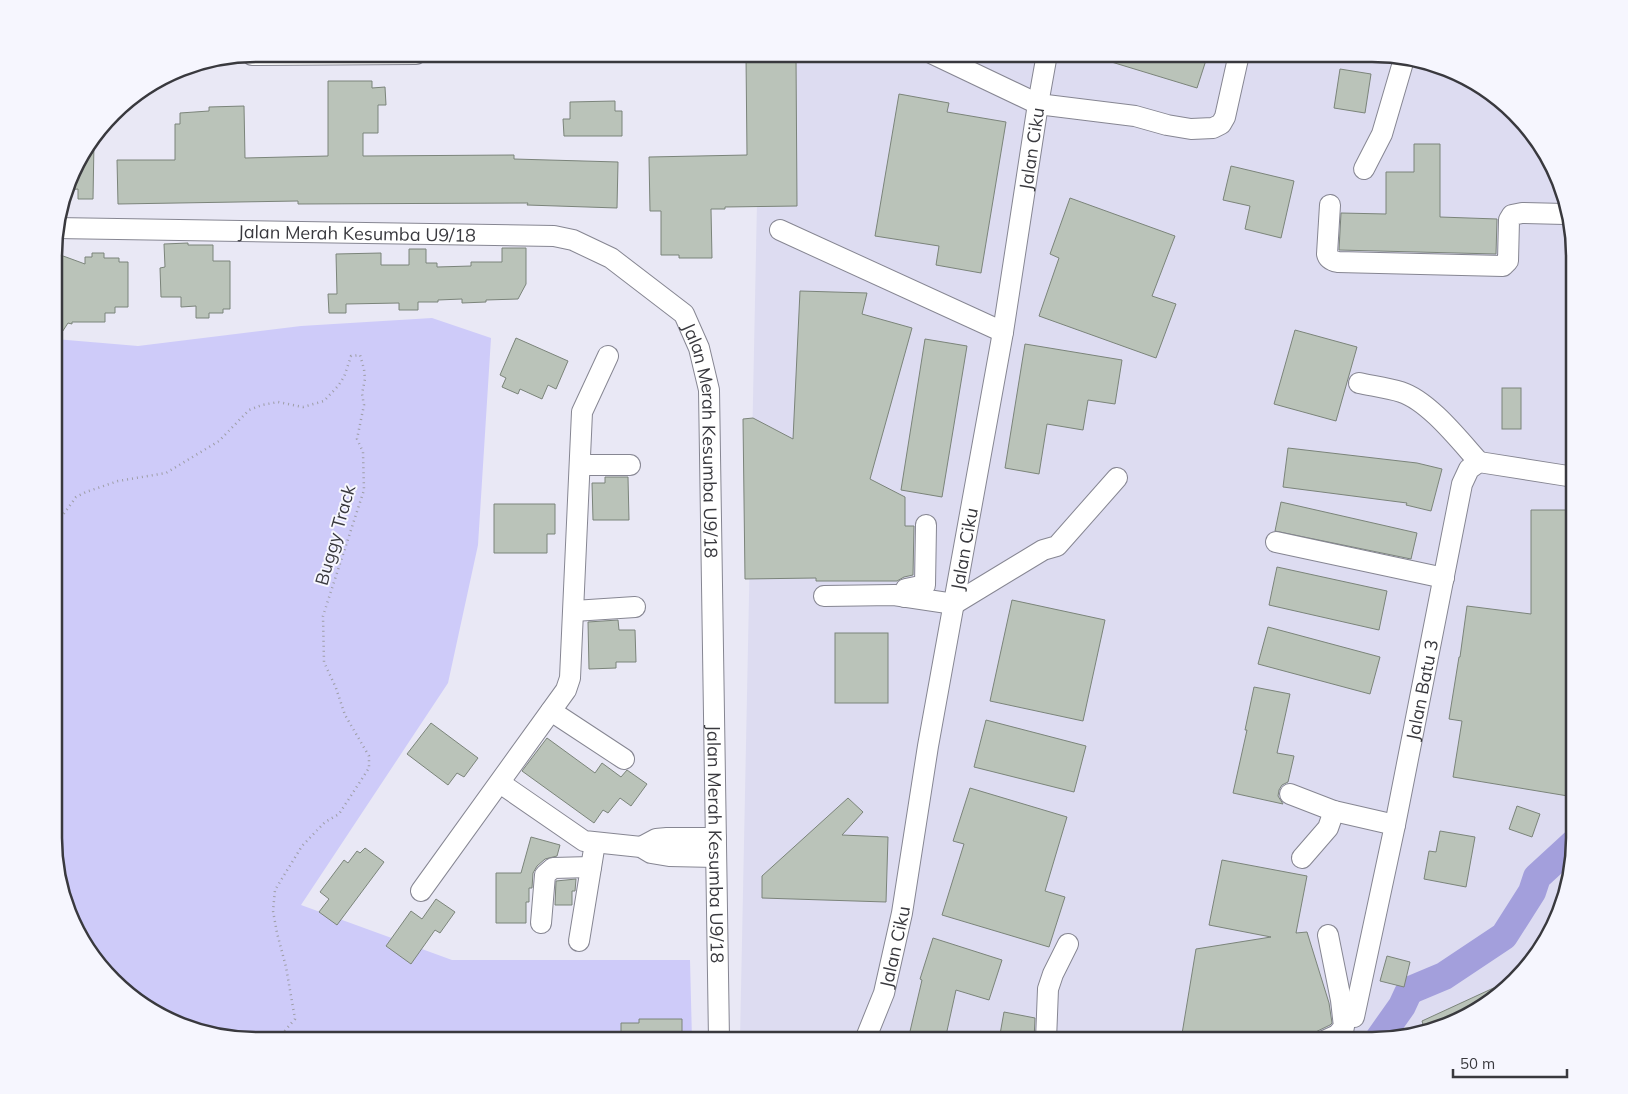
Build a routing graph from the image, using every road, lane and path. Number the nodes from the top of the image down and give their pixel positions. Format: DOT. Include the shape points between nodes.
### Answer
graph roads {
  1 [pos="950,62"];
  2 [pos="1046,62"];
  3 [pos="1237,62"];
  4 [pos="1402,65"];
  5 [pos="1038,104"];
  6 [pos="1364,169"];
  7 [pos="1330,206"];
  8 [pos="1561,214"];
  9 [pos="64,228"];
  10 [pos="780,230"];
  11 [pos="1003,332"];
  12 [pos="608,356"];
  13 [pos="1359,383"];
  14 [pos="1479,462"];
  15 [pos="580,465"];
  16 [pos="630,465"];
  17 [pos="1566,476"];
  18 [pos="1117,478"];
  19 [pos="62,517"];
  20 [pos="926,525"];
  21 [pos="1276,542"];
  22 [pos="1444,578"];
  23 [pos="824,596"];
  24 [pos="905,597"];
  25 [pos="954,604"];
  26 [pos="635,607"];
  27 [pos="574,611"];
  28 [pos="551,711"];
  29 [pos="624,760"];
  30 [pos="500,782"];
  31 [pos="1290,794"];
  32 [pos="1334,811"];
  33 [pos="1395,824"];
  34 [pos="595,843"];
  35 [pos="716,848"];
  36 [pos="1302,858"];
  37 [pos="591,867"];
  38 [pos="421,891"];
  39 [pos="541,923"];
  40 [pos="1328,935"];
  41 [pos="579,941"];
  42 [pos="1068,944"];
  43 [pos="1350,1006"];
  44 [pos="284,1032"];
  45 [pos="719,1032"];
  46 [pos="868,1032"];
  47 [pos="1046,1032"];
  48 [pos="1340,1032"];
  1 -- 5 [label="street"];
  2 -- 5 [label="street, Jalan Ciku"];
  3 -- 5 [label="street" via="1225,116 1221,124 1213,128 1191,129 1135,116"];
  4 -- 6 [label="street" via="1382,134"];
  5 -- 11 [label="street, Jalan Ciku"];
  7 -- 8 [label="street" via="1327,254 1338,262 1503,266 1508,261 1512,215"];
  9 -- 35 [label="street, Jalan Merah Kesumba U9/18" via="554,236 573,240 610,258 684,314 699,348 709,390"];
  10 -- 11 [label="street"];
  11 -- 25 [label="street, Jalan Ciku"];
  12 -- 15 [label="street" via="582,412"];
  13 -- 14 [label="street" via="1403,393 1425,406"];
  14 -- 17 [label="street"];
  14 -- 22 [label="street, Jalan Batu 3" via="1469,469 1462,484"];
  15 -- 16 [label="street"];
  15 -- 27 [label="street"];
  18 -- 25 [label="street" via="1057,546 1043,550"];
  19 -- 44 [label="path, Buggy Track" via="76,497 86,492 166,473 219,441 250,410 278,402 303,406 324,401 344,377 351,356 360,354 365,379 357,440 363,452 364,490 323,616 323,638 324,662 345,715 369,756 369,768 339,814 325,822 302,846 275,890 273,911 295,1019"];
  20 -- 24 [label="street" via="925,585 906,588"];
  21 -- 22 [label="street"];
  22 -- 33 [label="street, Jalan Batu 3"];
  23 -- 24 [label="street"];
  24 -- 25 [label="street"];
  25 -- 46 [label="street, Jalan Ciku" via="902,913 884,993"];
  26 -- 27 [label="street"];
  27 -- 28 [label="street" via="570,678 566,690"];
  28 -- 29 [label="street"];
  28 -- 30 [label="street"];
  30 -- 34 [label="street" via="584,841"];
  30 -- 38 [label="street"];
  31 -- 32 [label="street"];
  32 -- 33 [label="street"];
  32 -- 36 [label="street" via="1328,828"];
  33 -- 43 [label="street, Jalan Batu 3"];
  34 -- 35 [label="street" via="641,847 651,853 669,856"];
  34 -- 37 [label="street"];
  35 -- 45 [label="street, Jalan Merah Kesumba U9/18"];
  37 -- 39 [label="street" via="553,868 545,874"];
  37 -- 41 [label="street"];
  40 -- 43 [label="street"];
  42 -- 47 [label="street" via="1048,989"];
  43 -- 48 [label="street"];
}
